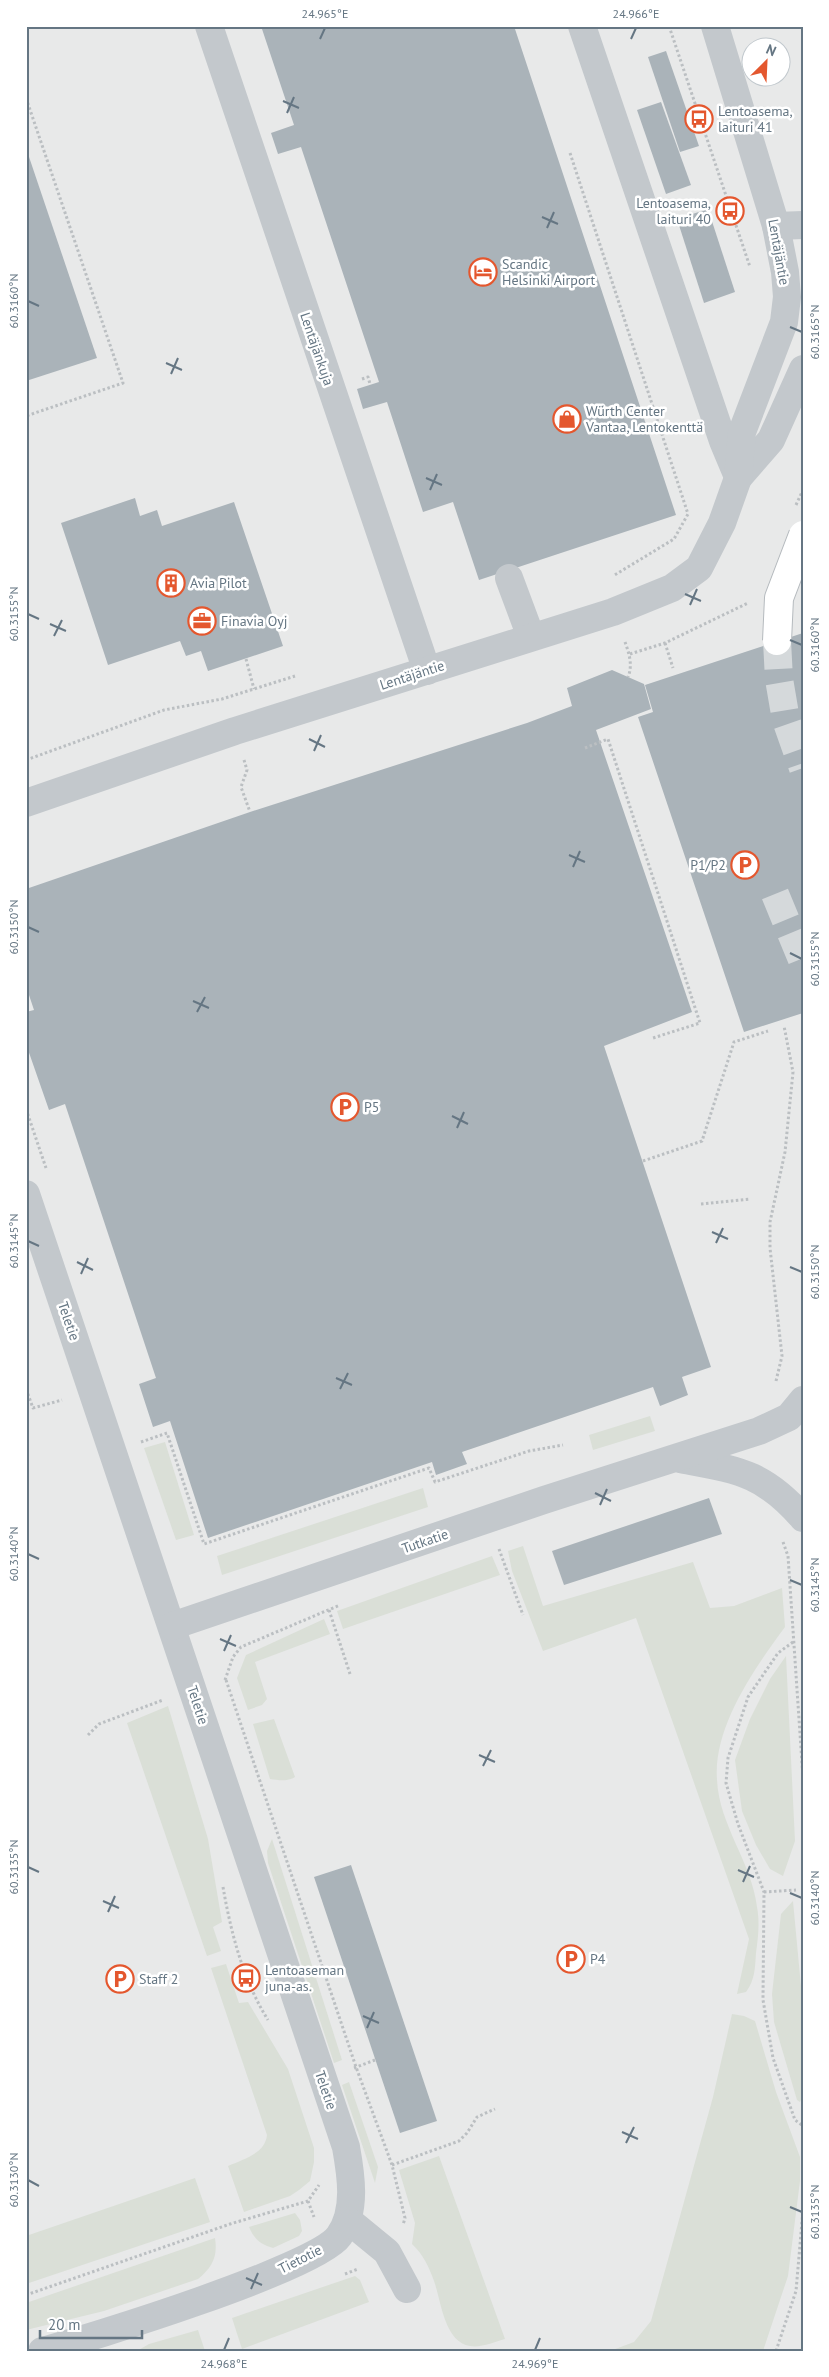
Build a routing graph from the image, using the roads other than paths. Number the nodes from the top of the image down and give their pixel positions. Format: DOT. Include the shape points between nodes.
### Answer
graph roads {
  1 [pos="209,26"];
  2 [pos="582,26"];
  3 [pos="715,26"];
  4 [pos="790,226"];
  5 [pos="803,369"];
  6 [pos="738,478"];
  7 [pos="803,535"];
  8 [pos="509,578"];
  9 [pos="531,637"];
  10 [pos="777,641"];
  11 [pos="427,671"];
  12 [pos="26,804"];
  13 [pos="26,1194"];
  14 [pos="803,1400"];
  15 [pos="679,1458"];
  16 [pos="803,1518"];
  17 [pos="172,1626"];
  18 [pos="348,2220"];
  19 [pos="407,2289"];
  20 [pos="42,2351"];
  1 -- 11 [label="street, Lentäjänkuja"];
  2 -- 6 [label="street"];
  3 -- 4 [label="street, Lentäjäntie"];
  4 -- 6 [label="street, Lentäjäntie" via="784,322 742,432"];
  5 -- 6 [label="street, Lentäjäntie" via="771,440"];
  6 -- 9 [label="street, Lentäjäntie" via="722,523 699,568 672,588 613,612"];
  7 -- 10 [label="main road, bridge" via="778,598"];
  8 -- 9 [label="street"];
  9 -- 11 [label="street, Lentäjäntie"];
  11 -- 12 [label="street, Lentäjäntie" via="235,731"];
  13 -- 17 [label="street, Teletie"];
  14 -- 15 [label="street, Tutkatie" via="789,1417"];
  15 -- 16 [label="street" via="763,1481 785,1497"];
  15 -- 17 [label="street, Tutkatie" via="544,1500"];
  17 -- 18 [label="street, Teletie" via="346,2147 352,2179"];
  18 -- 19 [label="street" via="387,2252"];
  18 -- 20 [label="street, Tietotie" via="339,2238 292,2265"];
}
